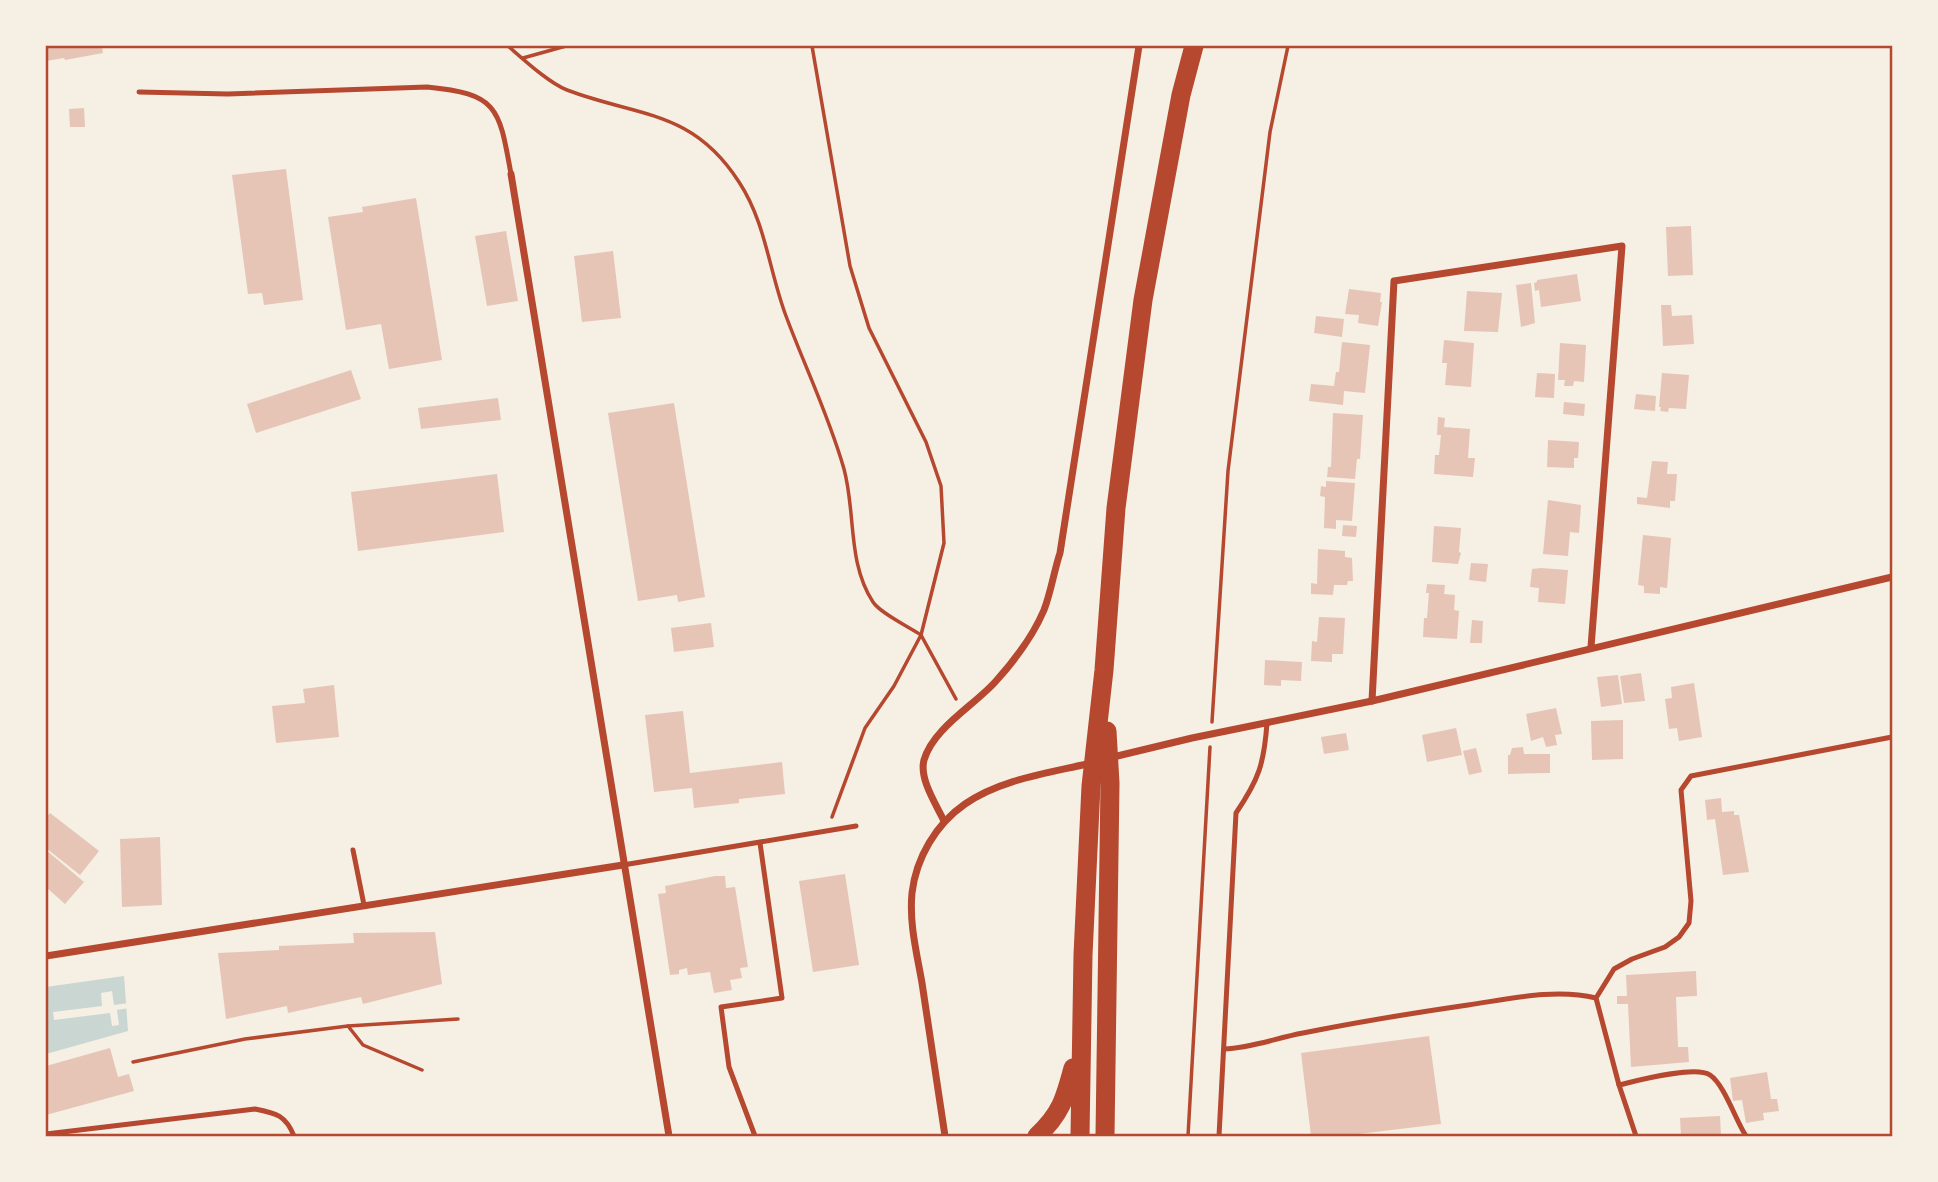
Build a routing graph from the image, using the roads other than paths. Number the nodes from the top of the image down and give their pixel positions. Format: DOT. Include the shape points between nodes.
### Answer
graph roads {
  1 [pos="1139,46"];
  2 [pos="1194,46"];
  3 [pos="139,92"];
  4 [pos="511,174"];
  5 [pos="1892,577"];
  6 [pos="1591,647"];
  7 [pos="1104,670"];
  8 [pos="1372,701"];
  9 [pos="1267,723"];
  10 [pos="1892,737"];
  11 [pos="944,821"];
  12 [pos="856,826"];
  13 [pos="760,843"];
  14 [pos="353,850"];
  15 [pos="623,865"];
  16 [pos="364,905"];
  17 [pos="46,956"];
  18 [pos="1596,998"];
  19 [pos="1081,1040"];
  20 [pos="1224,1049"];
  21 [pos="1619,1085"];
  22 [pos="46,1134"];
  23 [pos="294,1136"];
  24 [pos="669,1136"];
  25 [pos="755,1136"];
  26 [pos="945,1136"];
  27 [pos="1037,1136"];
  28 [pos="1080,1136"];
  29 [pos="1105,1136"];
  30 [pos="1219,1136"];
  31 [pos="1636,1136"];
  32 [pos="1746,1136"];
  1 -- 11 [label="street" via="1060,553 1044,610 1023,648 994,684 935,740 923,761 925,781"];
  2 -- 7 [label="highway" via="1143,300 1115,508"];
  3 -- 4 [label="lane" via="459,90 490,105 505,138"];
  4 -- 15 [label="street"];
  5 -- 6 [label="street"];
  6 -- 8 [label="street"];
  6 -- 8 [label="street" via="1622,246 1394,281"];
  7 -- 19 [label="highway" via="1091,786"];
  7 -- 29 [label="highway" via="1110,783"];
  8 -- 9 [label="street"];
  9 -- 11 [label="street" via="1015,782 966,803"];
  9 -- 20 [label="lane" via="1264,761 1236,813"];
  10 -- 18 [label="lane" via="1691,776 1681,790 1692,901 1689,923 1665,947 1614,969"];
  11 -- 26 [label="street" via="920,861 912,893 912,930"];
  12 -- 13 [label="lane"];
  13 -- 15 [label="lane"];
  13 -- 25 [label="lane" via="782,998 721,1007 729,1067"];
  14 -- 16 [label="lane"];
  15 -- 16 [label="street"];
  15 -- 24 [label="street"];
  16 -- 17 [label="street"];
  18 -- 20 [label="lane" via="1572,993 1500,1000"];
  18 -- 21 [label="lane"];
  19 -- 27 [label="highway" via="1063,1103"];
  19 -- 28 [label="highway"];
  20 -- 30 [label="lane"];
  21 -- 31 [label="lane"];
  21 -- 32 [label="lane" via="1668,1074 1710,1075"];
  22 -- 23 [label="lane" via="255,1109 274,1112 289,1123"];
}
